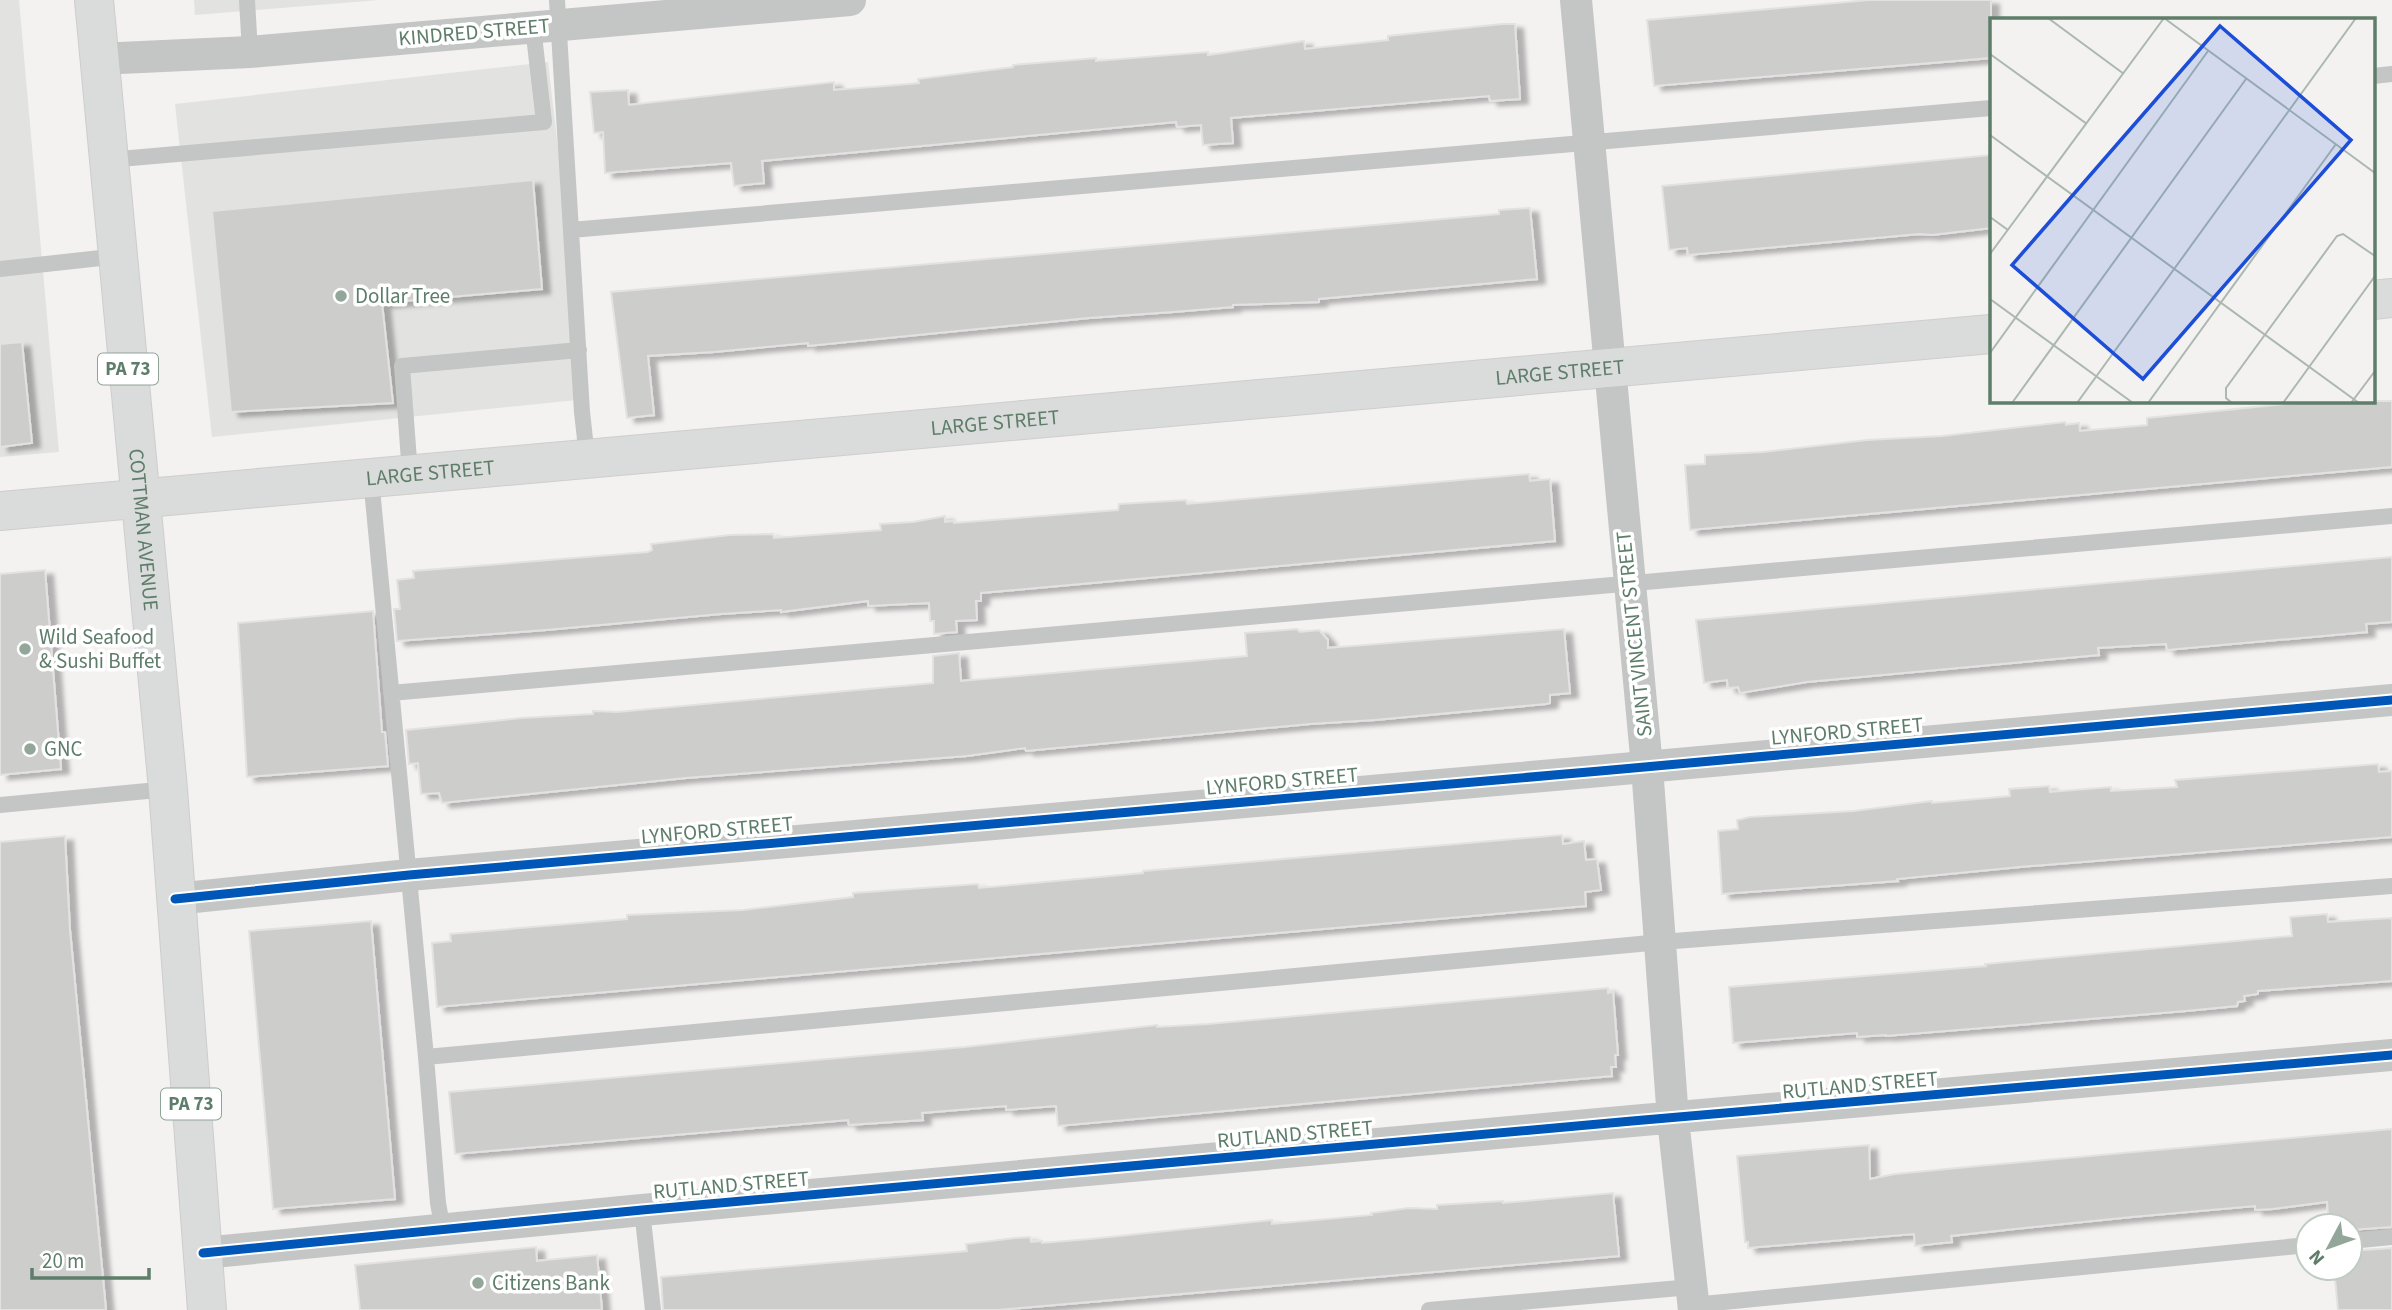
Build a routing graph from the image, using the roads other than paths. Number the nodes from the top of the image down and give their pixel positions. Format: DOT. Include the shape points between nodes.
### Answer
graph roads {
  1 [pos="94,0"];
  2 [pos="247,0"];
  3 [pos="850,0"];
  4 [pos="1576,0"];
  5 [pos="549,17"];
  6 [pos="250,52"];
  7 [pos="98,60"];
  8 [pos="2392,74"];
  9 [pos="2374,76"];
  10 [pos="1990,108"];
  11 [pos="1590,142"];
  12 [pos="108,160"];
  13 [pos="571,230"];
  14 [pos="119,256"];
  15 [pos="0,269"];
  16 [pos="2392,298"];
  17 [pos="2374,300"];
  18 [pos="1990,334"];
  19 [pos="579,350"];
  20 [pos="1610,368"];
  21 [pos="587,457"];
  22 [pos="410,474"];
  23 [pos="371,478"];
  24 [pos="139,500"];
  25 [pos="0,511"];
  26 [pos="2392,516"];
  27 [pos="1629,583"];
  28 [pos="391,693"];
  29 [pos="2392,700"];
  30 [pos="1647,767"];
  31 [pos="168,789"];
  32 [pos="0,805"];
  33 [pos="409,875"];
  34 [pos="2392,886"];
  35 [pos="175,899"];
  36 [pos="1661,942"];
  37 [pos="2392,1055"];
  38 [pos="426,1057"];
  39 [pos="1673,1119"];
  40 [pos="642,1210"];
  41 [pos="443,1230"];
  42 [pos="2392,1237"];
  43 [pos="2364,1240"];
  44 [pos="2294,1246"];
  45 [pos="203,1253"];
  46 [pos="1693,1301"];
  47 [pos="207,1310"];
  48 [pos="653,1310"];
  49 [pos="1429,1310"];
  1 -- 7 [label="street, COTTMAN AVENUE / PA 73"];
  2 -- 6 [label="lane"];
  3 -- 5 [label="street, KINDRED STREET"];
  4 -- 11 [label="street, SAINT VINCENT STREET"];
  5 -- 6 [label="street, KINDRED STREET"];
  5 -- 12 [label="lane" via="544,122"];
  5 -- 13 [label="lane"];
  6 -- 7 [label="street, KINDRED STREET"];
  7 -- 12 [label="street, COTTMAN AVENUE / PA 73"];
  8 -- 9 [label="lane"];
  10 -- 11 [label="lane"];
  11 -- 13 [label="lane"];
  11 -- 20 [label="street, SAINT VINCENT STREET"];
  12 -- 14 [label="street, COTTMAN AVENUE / PA 73"];
  13 -- 19 [label="lane"];
  14 -- 15 [label="lane"];
  14 -- 24 [label="street, COTTMAN AVENUE / PA 73"];
  16 -- 17 [label="street"];
  18 -- 20 [label="street, LARGE STREET"];
  19 -- 21 [label="lane"];
  19 -- 22 [label="lane" via="402,366"];
  20 -- 21 [label="street, LARGE STREET"];
  20 -- 27 [label="street, SAINT VINCENT STREET"];
  21 -- 22 [label="street, LARGE STREET"];
  22 -- 23 [label="street, LARGE STREET"];
  23 -- 24 [label="street, LARGE STREET"];
  23 -- 28 [label="lane"];
  24 -- 25 [label="street, LARGE STREET"];
  24 -- 31 [label="street, COTTMAN AVENUE / PA 73"];
  26 -- 27 [label="lane"];
  27 -- 28 [label="lane"];
  27 -- 30 [label="street, SAINT VINCENT STREET"];
  28 -- 33 [label="lane"];
  29 -- 30 [label="street, LYNFORD STREET"];
  30 -- 33 [label="street, LYNFORD STREET"];
  30 -- 36 [label="street, SAINT VINCENT STREET"];
  31 -- 32 [label="lane"];
  31 -- 35 [label="street, COTTMAN AVENUE / PA 73"];
  33 -- 35 [label="street, LYNFORD STREET"];
  33 -- 38 [label="lane"];
  34 -- 36 [label="lane"];
  35 -- 45 [label="street, COTTMAN AVENUE / PA 73"];
  36 -- 38 [label="lane"];
  36 -- 39 [label="street, SAINT VINCENT STREET"];
  37 -- 39 [label="street, RUTLAND STREET"];
  38 -- 41 [label="lane"];
  39 -- 40 [label="street, RUTLAND STREET"];
  39 -- 46 [label="street, SAINT VINCENT STREET"];
  40 -- 41 [label="street, RUTLAND STREET"];
  40 -- 48 [label="lane"];
  41 -- 45 [label="street, RUTLAND STREET"];
  42 -- 43 [label="lane"];
  44 -- 46 [label="lane"];
  45 -- 47 [label="street, COTTMAN AVENUE / PA 73"];
  46 -- 49 [label="lane"];
}
